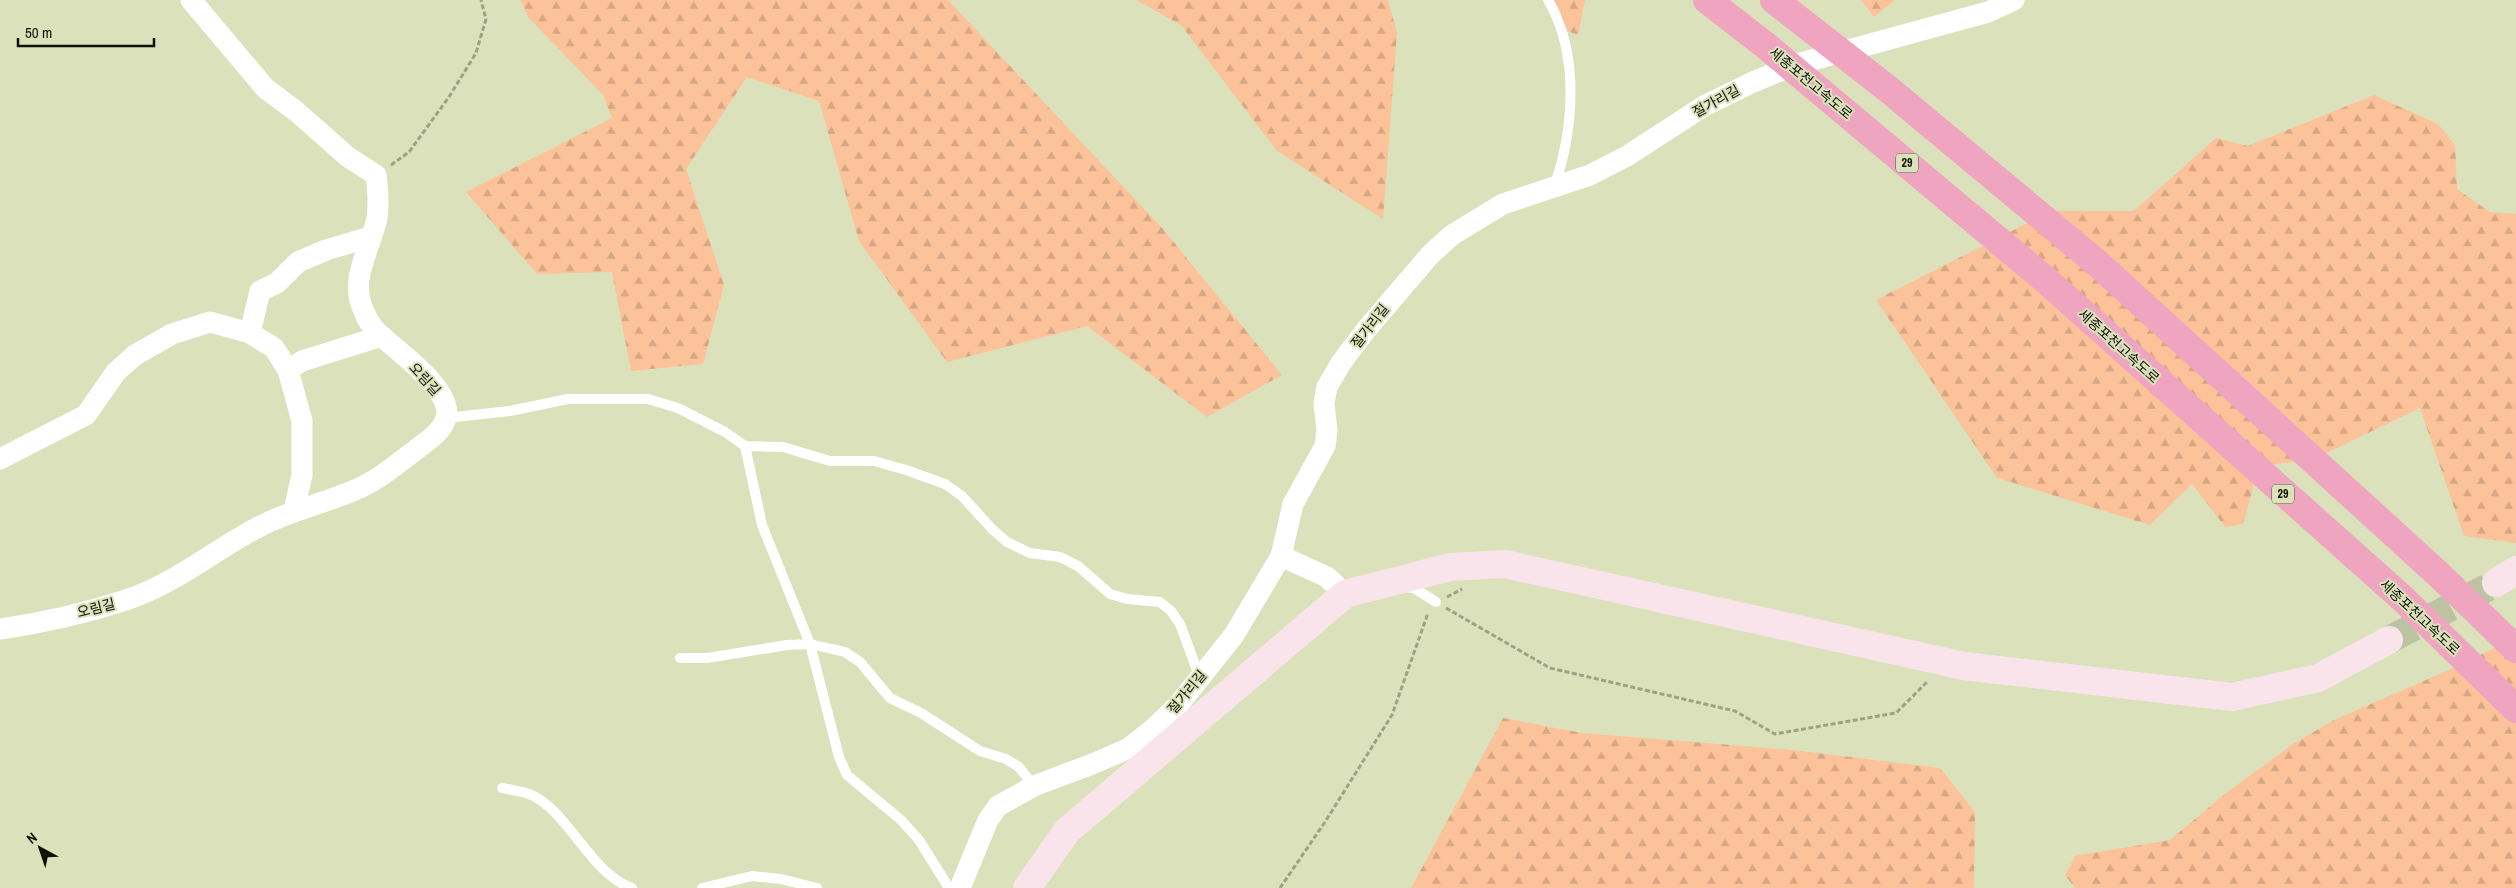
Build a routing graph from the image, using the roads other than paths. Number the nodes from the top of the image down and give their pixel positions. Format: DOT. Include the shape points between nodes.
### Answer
graph roads {
  1 [pos="191,0"];
  2 [pos="1548,0"];
  3 [pos="1707,0"];
  4 [pos="1774,0"];
  5 [pos="2014,0"];
  6 [pos="1554,188"];
  7 [pos="370,237"];
  8 [pos="250,333"];
  9 [pos="382,336"];
  10 [pos="288,370"];
  11 [pos="446,418"];
  12 [pos="745,446"];
  13 [pos="0,459"];
  14 [pos="294,510"];
  15 [pos="1281,556"];
  16 [pos="1384,584"];
  17 [pos="1344,594"];
  18 [pos="1436,602"];
  19 [pos="0,629"];
  20 [pos="2389,640"];
  21 [pos="810,644"];
  22 [pos="2516,650"];
  23 [pos="680,658"];
  24 [pos="1200,678"];
  25 [pos="2516,709"];
  26 [pos="1034,786"];
  27 [pos="502,788"];
  28 [pos="624,887"];
  29 [pos="702,888"];
  30 [pos="817,888"];
  31 [pos="949,888"];
  32 [pos="960,888"];
  33 [pos="1027,888"];
  1 -- 7 [label="street, 오림길" via="265,88 348,157 376,175 378,201"];
  2 -- 6 [label="lane" via="1558,16 1568,63 1570,100 1563,160"];
  3 -- 25 [label="highway, 세종포천고속도로 / 29" via="2048,282 2402,598"];
  4 -- 22 [label="highway" via="2097,263 2437,573"];
  5 -- 6 [label="street, 절가리길" via="1988,12 1786,68 1704,106 1627,156 1590,175"];
  6 -- 15 [label="street, 절가리길" via="1503,204 1452,235 1430,254 1341,363 1327,388 1324,403 1325,446 1293,504"];
  7 -- 8 [label="street" via="298,262 277,283 260,291"];
  7 -- 9 [label="street, 오림길" via="358,292 362,308 375,331"];
  8 -- 10 [label="street" via="274,348"];
  8 -- 13 [label="street" via="210,322 172,334 135,355 116,372 86,415"];
  9 -- 10 [label="street" via="302,361"];
  9 -- 11 [label="street, 오림길" via="437,388 445,404"];
  10 -- 14 [label="street" via="302,421 302,475"];
  11 -- 12 [label="lane" via="568,399 648,399 678,408 726,432"];
  11 -- 14 [label="street, 오림길" via="436,434 386,472 356,490"];
  12 -- 21 [label="lane" via="762,526"];
  12 -- 24 [label="lane" via="784,447 830,461 874,461 945,484 962,496 1008,542 1030,553 1060,558 1078,566 1110,594 1126,600 1160,602 1180,624"];
  14 -- 19 [label="street, 오림길" via="253,529 157,588 91,610"];
  15 -- 17 [label="street" via="1327,577"];
  15 -- 24 [label="street, 절가리길" via="1234,636"];
  16 -- 17 [label="street"];
  16 -- 18 [label="lane" via="1414,588"];
  16 -- 20 [label="street" via="1450,567 1505,564 1940,662 2232,697 2318,678"];
  17 -- 33 [label="street" via="1068,831"];
  21 -- 23 [label="lane" via="707,658"];
  21 -- 26 [label="lane" via="845,652 860,662 890,698 921,713 980,751 1006,759 1019,767"];
  21 -- 31 [label="lane" via="839,757 847,775 902,820 919,840"];
  24 -- 26 [label="street, 절가리길" via="1179,704 1128,748"];
  26 -- 32 [label="street, 절가리길" via="998,806 988,820"];
  27 -- 28 [label="lane" via="530,794 549,807 609,875"];
  29 -- 30 [label="lane" via="752,876"];
}
